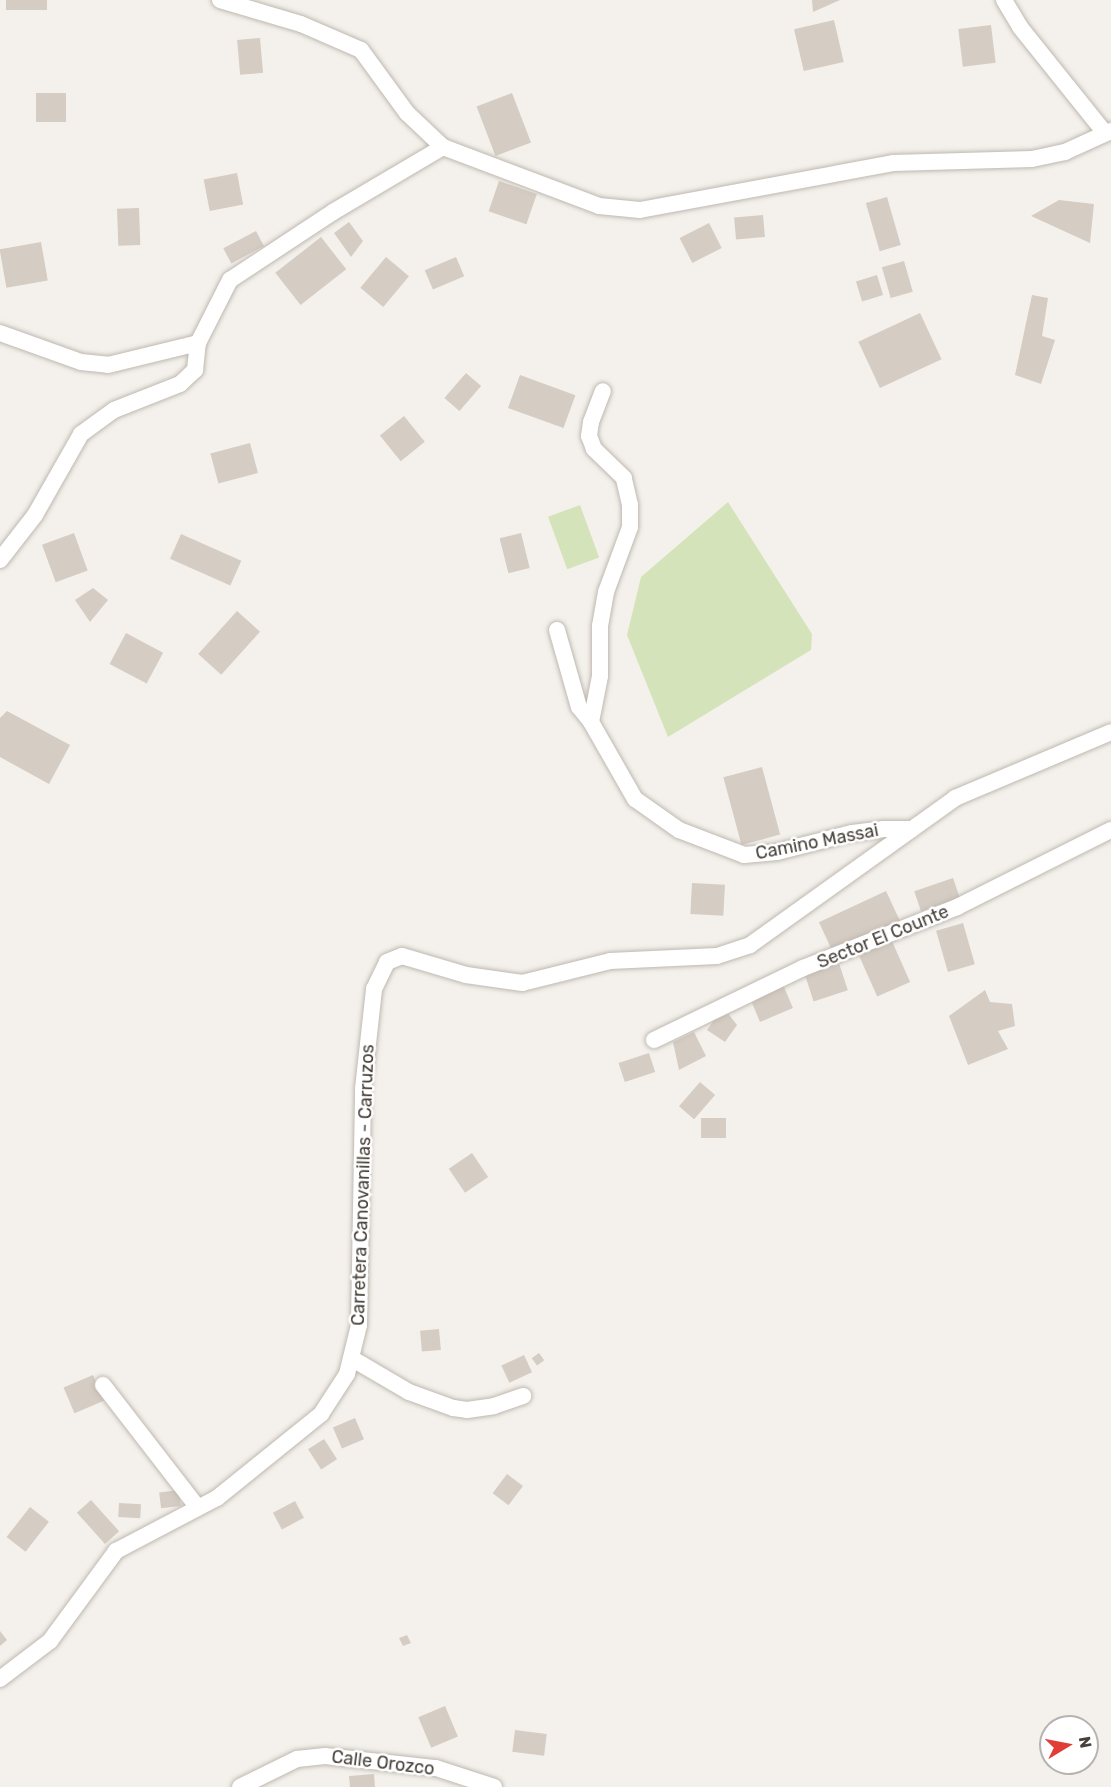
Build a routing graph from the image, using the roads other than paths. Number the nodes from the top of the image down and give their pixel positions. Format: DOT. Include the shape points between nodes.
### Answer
graph roads {
  1 [pos="220,0"];
  2 [pos="1004,0"];
  3 [pos="1108,131"];
  4 [pos="443,147"];
  5 [pos="0,333"];
  6 [pos="198,343"];
  7 [pos="603,391"];
  8 [pos="0,560"];
  9 [pos="557,630"];
  10 [pos="591,722"];
  11 [pos="1111,732"];
  12 [pos="912,829"];
  13 [pos="1111,830"];
  14 [pos="654,1040"];
  15 [pos="351,1358"];
  16 [pos="103,1385"];
  17 [pos="523,1396"];
  18 [pos="198,1508"];
  19 [pos="0,1679"];
  20 [pos="240,1787"];
  21 [pos="494,1787"];
  1 -- 4 [label="street" via="301,24 361,50 407,113"];
  2 -- 3 [label="street" via="1020,27"];
  3 -- 4 [label="street" via="1065,152 1032,159 893,164 640,210 600,206"];
  4 -- 6 [label="street" via="333,212 230,280"];
  5 -- 6 [label="street" via="81,362 108,365"];
  6 -- 8 [label="street" via="195,370 180,384 114,410 81,434 35,515"];
  7 -- 10 [label="street" via="589,436 594,449 624,478 630,526 606,592 600,626 600,676"];
  9 -- 10 [label="street, Camino Massai" via="579,706"];
  10 -- 12 [label="street, Camino Massai" via="635,799 679,830 744,855 777,852 852,833"];
  11 -- 12 [label="street, Carretera Canovanillas - Carruzos" via="955,798"];
  12 -- 15 [label="street, Carretera Canovanillas - Carruzos" via="750,945 717,956 610,961 522,983 466,975 402,956 387,962 374,989 363,1089 359,1325"];
  13 -- 14 [label="street, Sector El Counte" via="957,907 803,968"];
  15 -- 17 [label="street" via="409,1392 453,1408 494,1406"];
  15 -- 18 [label="street, Carretera Canovanillas - Carruzos" via="347,1374 321,1414 217,1498"];
  16 -- 18 [label="street"];
  18 -- 19 [label="street, Carretera Canovanillas - Carruzos" via="116,1551 50,1641"];
  20 -- 21 [label="street, Calle Orozco" via="297,1759 325,1756 436,1768"];
}
